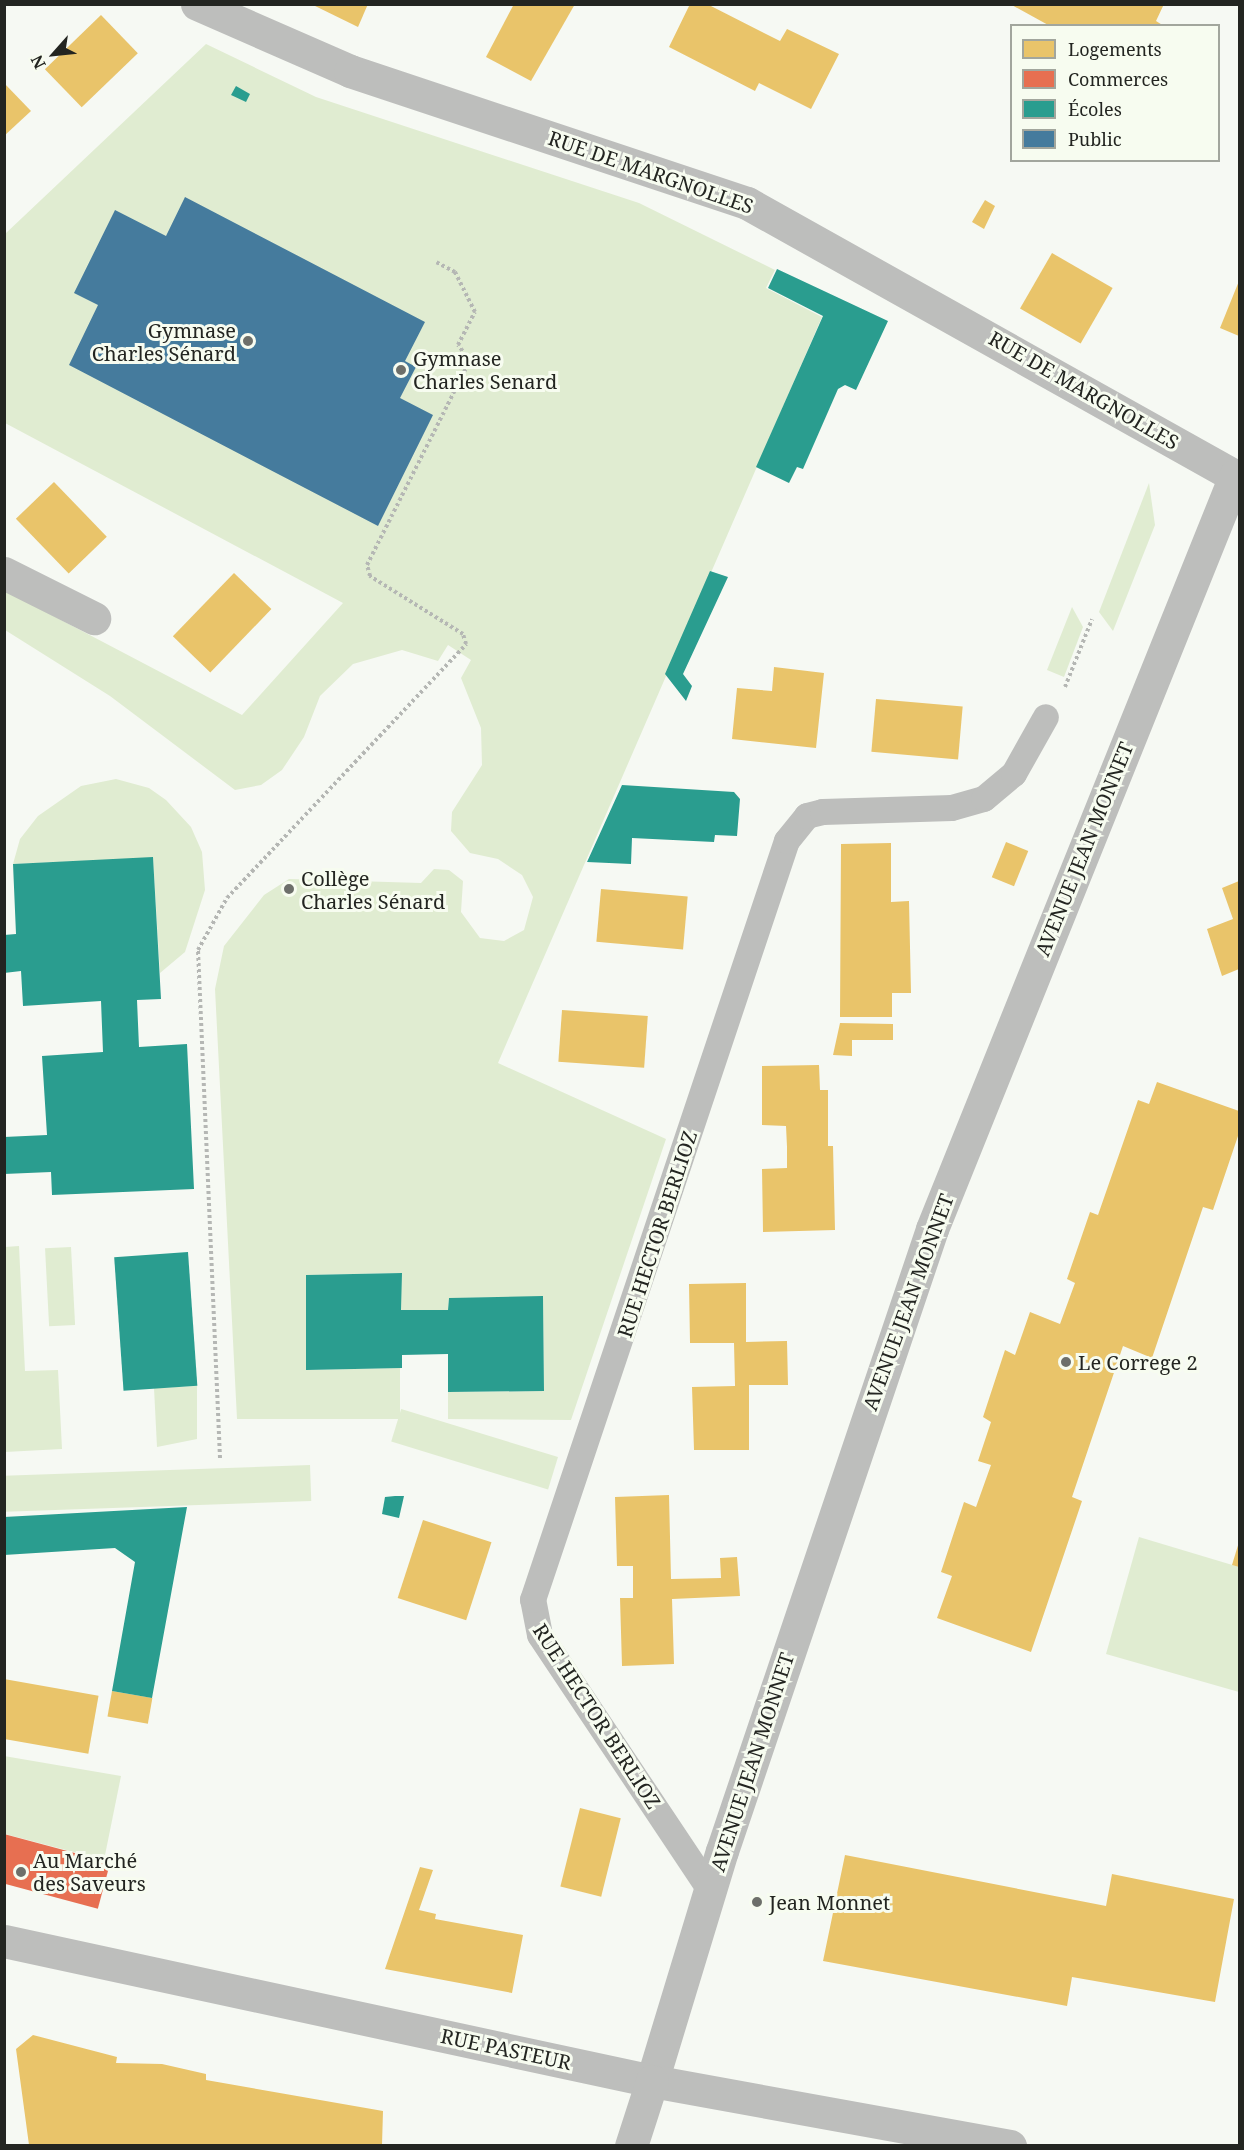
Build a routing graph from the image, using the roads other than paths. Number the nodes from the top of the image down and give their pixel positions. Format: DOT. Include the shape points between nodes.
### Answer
graph roads {
  1 [pos="197,4"];
  2 [pos="1237,478"];
  3 [pos="4,573"];
  4 [pos="94,618"];
  5 [pos="1046,717"];
  6 [pos="710,1890"];
  7 [pos="4,1941"];
  8 [pos="652,2081"];
  9 [pos="632,2145"];
  10 [pos="1010,2145"];
  1 -- 2 [label="street, RUE DE MARGNOLLES" via="350,70 747,203"];
  2 -- 6 [label="street, AVENUE JEAN MONNET" via="932,1229"];
  3 -- 4 [label="street"];
  5 -- 6 [label="lane, RUE HECTOR BERLIOZ" via="1014,774 984,799 952,808 823,812 807,816 787,841 533,1600 540,1635"];
  6 -- 8 [label="street, AVENUE JEAN MONNET"];
  7 -- 8 [label="street, RUE PASTEUR"];
  8 -- 9 [label="street, AVENUE JEAN MONNET"];
  8 -- 10 [label="street, RUE PASTEUR"];
}
